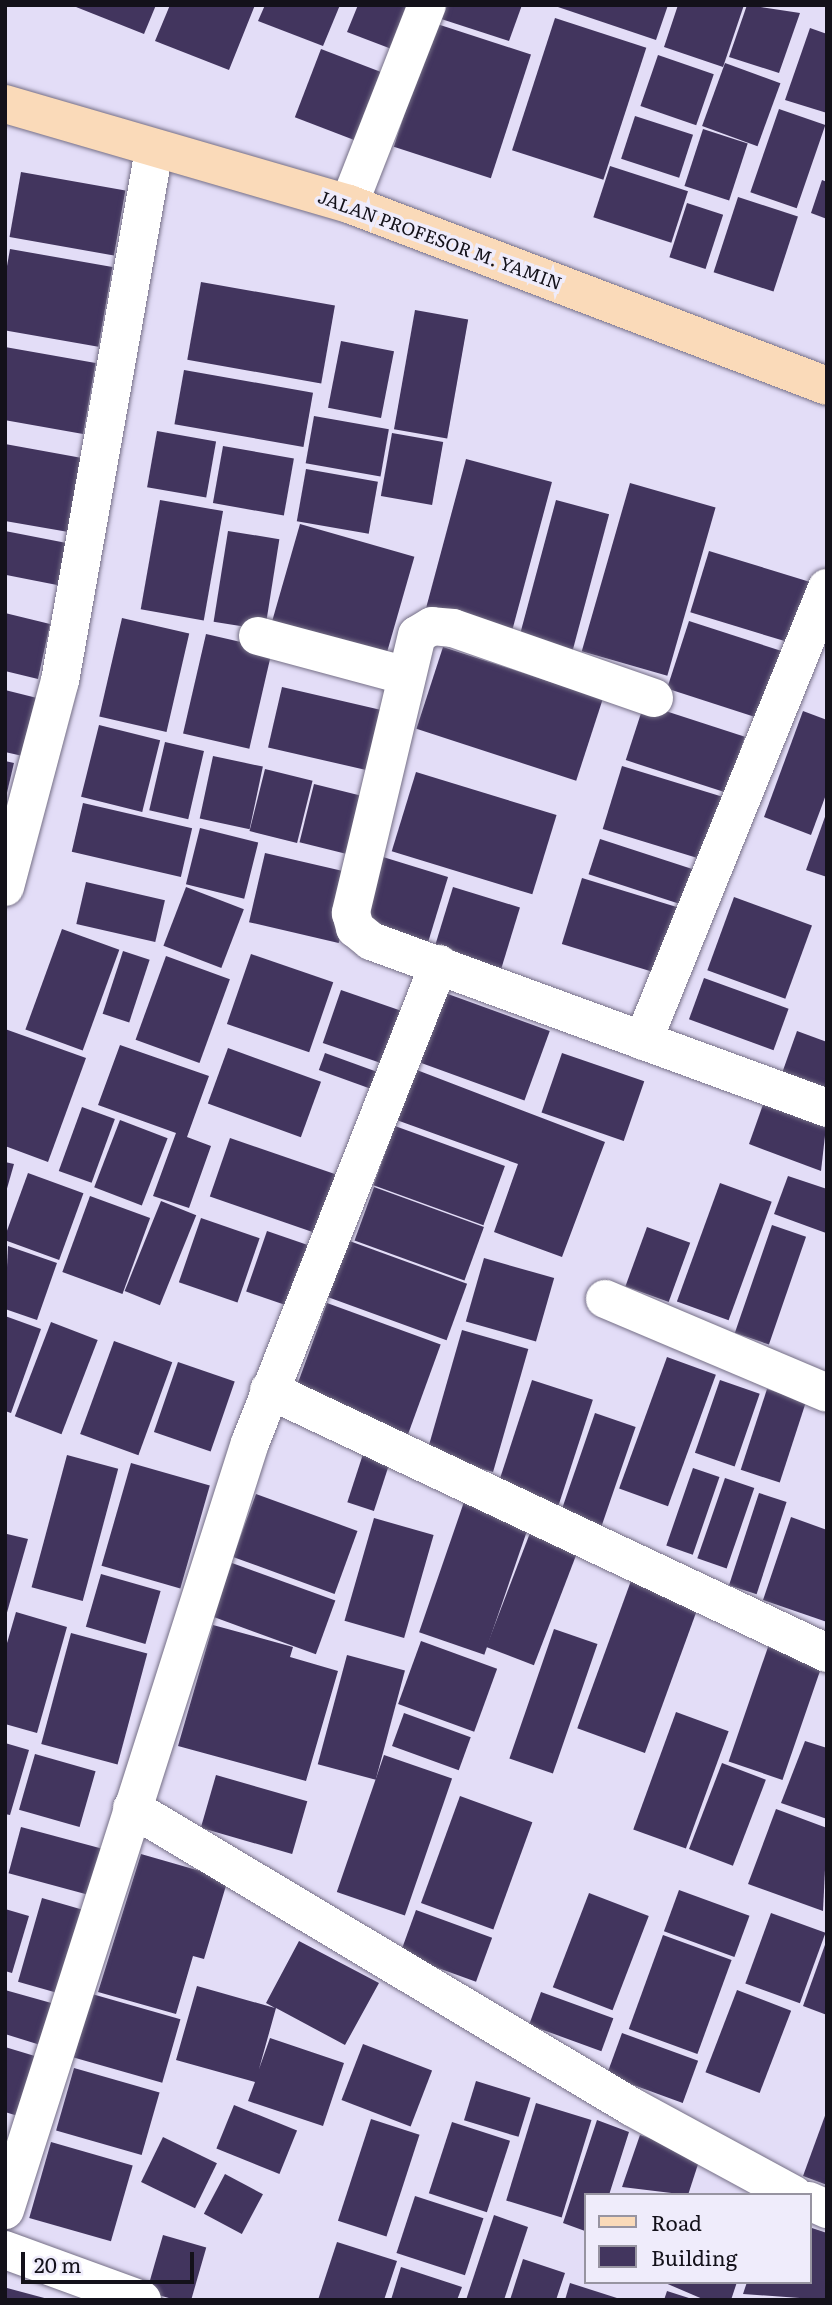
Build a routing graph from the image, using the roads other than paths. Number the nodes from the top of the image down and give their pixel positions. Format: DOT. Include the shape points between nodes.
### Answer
graph roads {
  1 [pos="427,5"];
  2 [pos="5,104"];
  3 [pos="154,150"];
  4 [pos="349,204"];
  5 [pos="827,386"];
  6 [pos="827,588"];
  7 [pos="258,636"];
  8 [pos="404,675"];
  9 [pos="654,698"];
  10 [pos="5,887"];
  11 [pos="439,964"];
  12 [pos="643,1041"];
  13 [pos="827,1108"];
  14 [pos="605,1299"];
  15 [pos="269,1390"];
  16 [pos="827,1392"];
  17 [pos="827,1653"];
  18 [pos="132,1808"];
  19 [pos="790,2193"];
  20 [pos="5,2210"];
  21 [pos="5,2250"];
  22 [pos="142,2300"];
  1 -- 4 [label="street"];
  2 -- 3 [label="main road, JALAN PROFESOR M. YAMIN"];
  3 -- 4 [label="main road, JALAN PROFESOR M. YAMIN"];
  3 -- 10 [label="street" via="60,681"];
  4 -- 5 [label="main road, JALAN PROFESOR M. YAMIN"];
  6 -- 12 [label="street"];
  7 -- 8 [label="street"];
  8 -- 9 [label="street" via="416,635 432,626"];
  8 -- 11 [label="street" via="351,913 355,928 371,941"];
  11 -- 12 [label="street"];
  11 -- 15 [label="street"];
  12 -- 13 [label="street"];
  14 -- 16 [label="street"];
  15 -- 17 [label="street"];
  15 -- 18 [label="street"];
  18 -- 19 [label="street" via="632,2107"];
  18 -- 20 [label="street"];
  21 -- 22 [label="street"];
}
